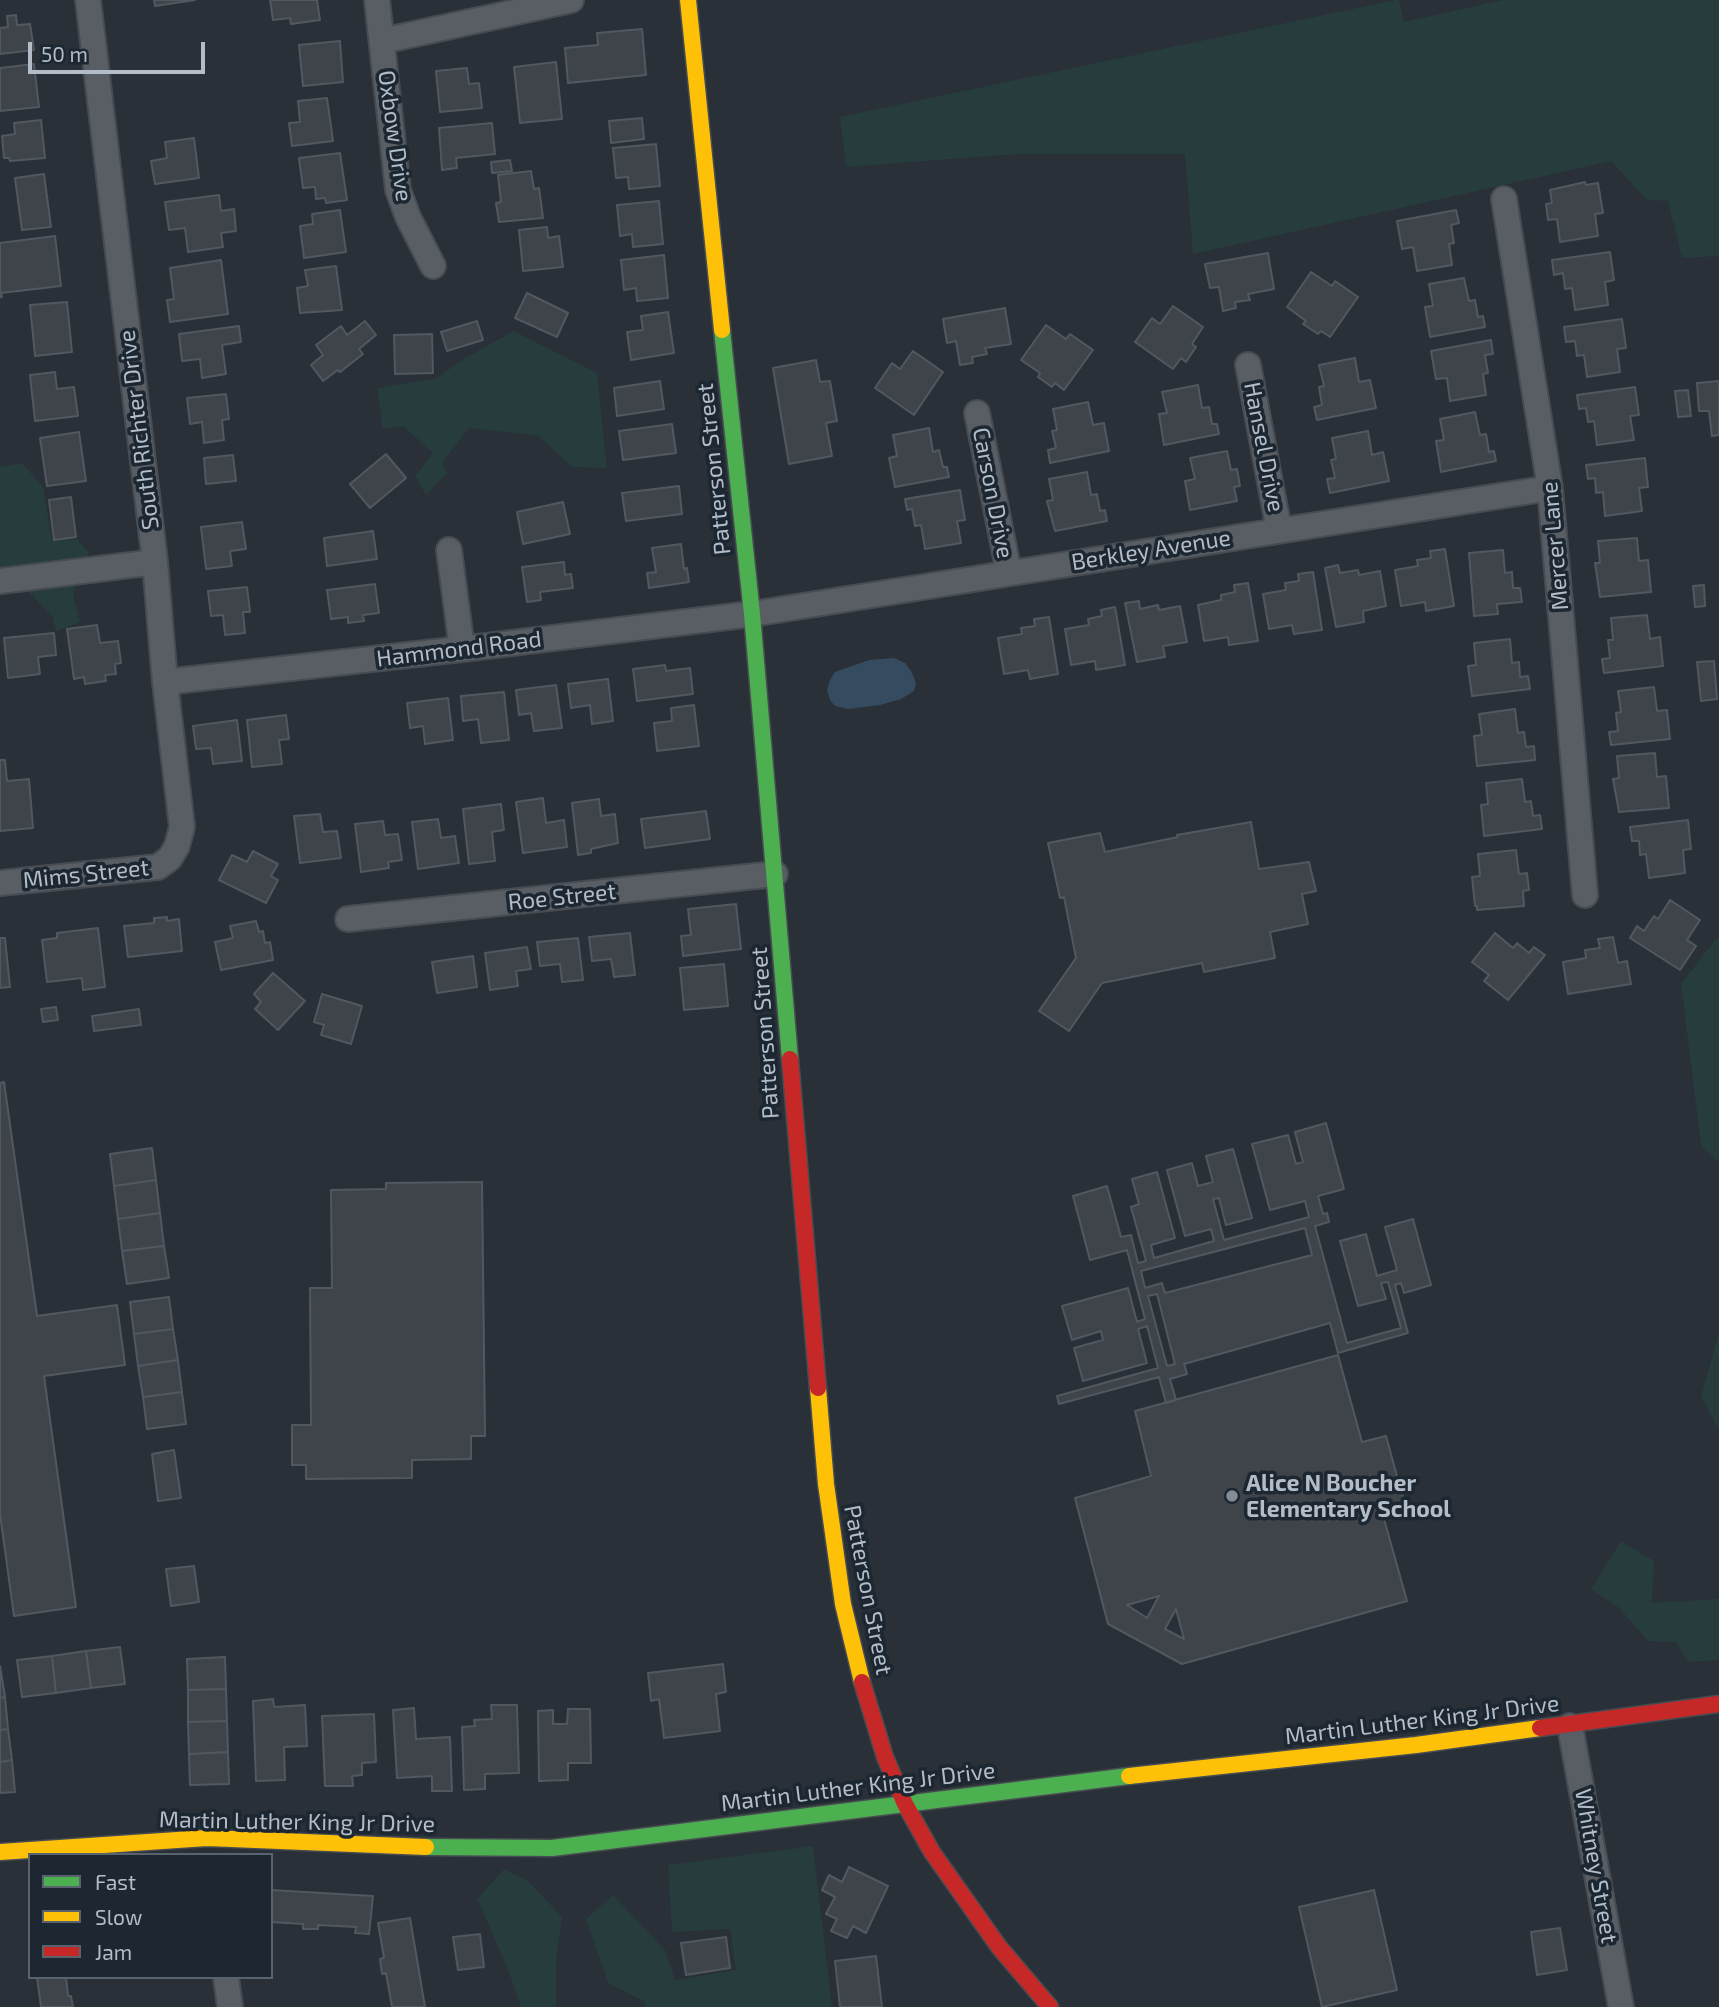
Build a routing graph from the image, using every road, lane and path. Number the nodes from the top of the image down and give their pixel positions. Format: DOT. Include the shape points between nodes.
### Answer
graph roads {
  1 [pos="89,0"];
  2 [pos="377,0"];
  3 [pos="571,0"];
  4 [pos="688,0"];
  5 [pos="382,41"];
  6 [pos="1504,200"];
  7 [pos="433,266"];
  8 [pos="1248,365"];
  9 [pos="977,413"];
  10 [pos="1550,488"];
  11 [pos="1279,530"];
  12 [pos="449,550"];
  13 [pos="155,562"];
  14 [pos="1009,573"];
  15 [pos="0,581"];
  16 [pos="752,614"];
  17 [pos="462,649"];
  18 [pos="165,682"];
  19 [pos="170,858"];
  20 [pos="775,874"];
  21 [pos="0,883"];
  22 [pos="1585,895"];
  23 [pos="348,919"];
  24 [pos="1719,1704"];
  25 [pos="1570,1726"];
  26 [pos="905,1804"];
  27 [pos="208,1846"];
  28 [pos="0,1852"];
  29 [pos="226,1979"];
  30 [pos="230,2007"];
  31 [pos="1050,2007"];
  32 [pos="1621,2007"];
  1 -- 13 [label="street, South Richter Drive"];
  2 -- 5 [label="street, Oxbow Drive"];
  3 -- 5 [label="street"];
  4 -- 16 [label="street, Patterson Street"];
  5 -- 7 [label="street, Oxbow Drive" via="398,190"];
  6 -- 10 [label="street, Mercer Lane"];
  8 -- 11 [label="street, Hansel Drive"];
  9 -- 14 [label="street, Carson Drive"];
  10 -- 11 [label="street, Berkley Avenue"];
  10 -- 22 [label="street, Mercer Lane"];
  11 -- 14 [label="street, Berkley Avenue"];
  12 -- 17 [label="street"];
  13 -- 15 [label="street"];
  13 -- 18 [label="street, South Richter Drive"];
  14 -- 16 [label="street, Berkley Avenue"];
  16 -- 17 [label="street, Hammond Road"];
  16 -- 20 [label="street, Patterson Street"];
  17 -- 18 [label="street, Hammond Road"];
  18 -- 19 [label="street, South Richter Drive" via="182,827"];
  19 -- 21 [label="street, Mims Street" via="158,867"];
  20 -- 23 [label="street, Roe Street"];
  20 -- 26 [label="street, Patterson Street" via="833,1544 862,1683"];
  24 -- 25 [label="street, Martin Luther King Jr Drive"];
  25 -- 26 [label="street, Martin Luther King Jr Drive"];
  25 -- 32 [label="street, Whitney Street"];
  26 -- 27 [label="street, Martin Luther King Jr Drive" via="552,1847"];
  26 -- 31 [label="street, Patterson Street" via="932,1852 999,1947"];
  27 -- 28 [label="street, Martin Luther King Jr Drive"];
  29 -- 30 [label="street"];
}
